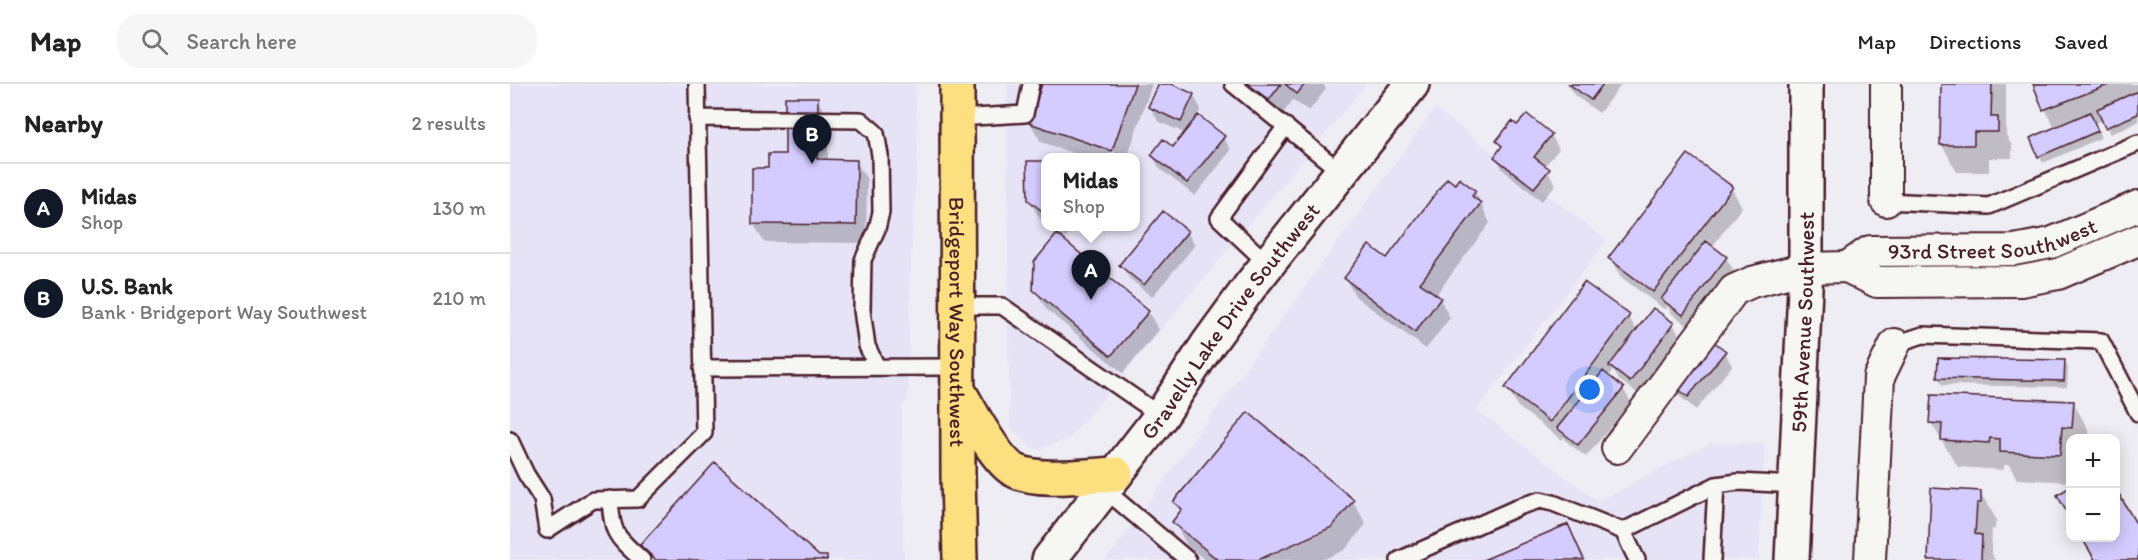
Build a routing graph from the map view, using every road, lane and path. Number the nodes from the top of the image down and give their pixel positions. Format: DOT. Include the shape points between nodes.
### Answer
graph roads {
  1 [pos="696,84"];
  2 [pos="957,84"];
  3 [pos="1031,84"];
  4 [pos="1233,84"];
  5 [pos="1412,84"];
  6 [pos="1806,84"];
  7 [pos="1886,84"];
  8 [pos="697,118"];
  9 [pos="957,118"];
  10 [pos="1286,126"];
  11 [pos="2138,143"];
  12 [pos="1341,172"];
  13 [pos="1886,201"];
  14 [pos="2137,208"];
  15 [pos="2138,240"];
  16 [pos="1268,264"];
  17 [pos="1847,267"];
  18 [pos="1806,268"];
  19 [pos="958,306"];
  20 [pos="1895,344"];
  21 [pos="877,367"];
  22 [pos="702,368"];
  23 [pos="958,379"];
  24 [pos="2138,413"];
  25 [pos="1161,416"];
  26 [pos="510,440"];
  27 [pos="1617,448"];
  28 [pos="1110,482"];
  29 [pos="1716,485"];
  30 [pos="1795,485"];
  31 [pos="610,499"];
  32 [pos="1623,531"];
  33 [pos="642,560"];
  34 [pos="960,560"];
  35 [pos="1049,560"];
  36 [pos="1188,560"];
  37 [pos="1399,560"];
  38 [pos="1637,560"];
  39 [pos="1712,560"];
  40 [pos="1792,560"];
  41 [pos="1870,560"];
  1 -- 8 [label="lane"];
  2 -- 9 [label="main road, Bridgeport Way Southwest"];
  3 -- 9 [label="lane" via="1026,114"];
  4 -- 10 [label="lane"];
  5 -- 12 [label="street, Gravelly Lake Drive Southwest"];
  6 -- 18 [label="street, 59th Avenue Southwest"];
  7 -- 13 [label="street"];
  8 -- 21 [label="lane" via="861,120 876,133 881,212 863,260 862,310 867,346"];
  8 -- 22 [label="lane"];
  9 -- 19 [label="main road, Bridgeport Way Southwest"];
  10 -- 12 [label="lane"];
  10 -- 16 [label="lane" via="1219,218"];
  11 -- 13 [label="lane" via="1989,206"];
  12 -- 16 [label="street, Gravelly Lake Drive Southwest"];
  14 -- 17 [label="street, 93rd Street Southwest" via="2050,243 2014,250 1870,250"];
  15 -- 17 [label="street, 93rd Street Southwest" via="2058,274 2021,280 1877,282"];
  16 -- 25 [label="street, Gravelly Lake Drive Southwest" via="1208,344"];
  17 -- 18 [label="street, 93rd Street Southwest"];
  18 -- 27 [label="street, 93rd Street Southwest" via="1734,290"];
  18 -- 30 [label="street, 59th Avenue Southwest"];
  19 -- 23 [label="main road, Bridgeport Way Southwest"];
  19 -- 25 [label="lane" via="1002,306"];
  20 -- 24 [label="lane" via="1923,335 2101,341"];
  20 -- 41 [label="street" via="1879,377"];
  21 -- 22 [label="lane"];
  21 -- 23 [label="lane"];
  22 -- 31 [label="lane" via="704,433 638,499"];
  23 -- 28 [label="main road" via="998,455 1014,470 1040,477"];
  23 -- 34 [label="main road, Bridgeport Way Southwest"];
  25 -- 28 [label="street, Gravelly Lake Drive Southwest"];
  26 -- 31 [label="lane" via="542,499 547,530 593,500"];
  28 -- 35 [label="street, Gravelly Lake Drive Southwest"];
  28 -- 36 [label="lane"];
  29 -- 30 [label="lane"];
  29 -- 32 [label="lane"];
  29 -- 39 [label="lane"];
  30 -- 40 [label="street, 59th Avenue Southwest"];
  31 -- 33 [label="lane" via="612,526 621,541"];
  32 -- 37 [label="lane" via="1540,500"];
  32 -- 38 [label="lane"];
}
